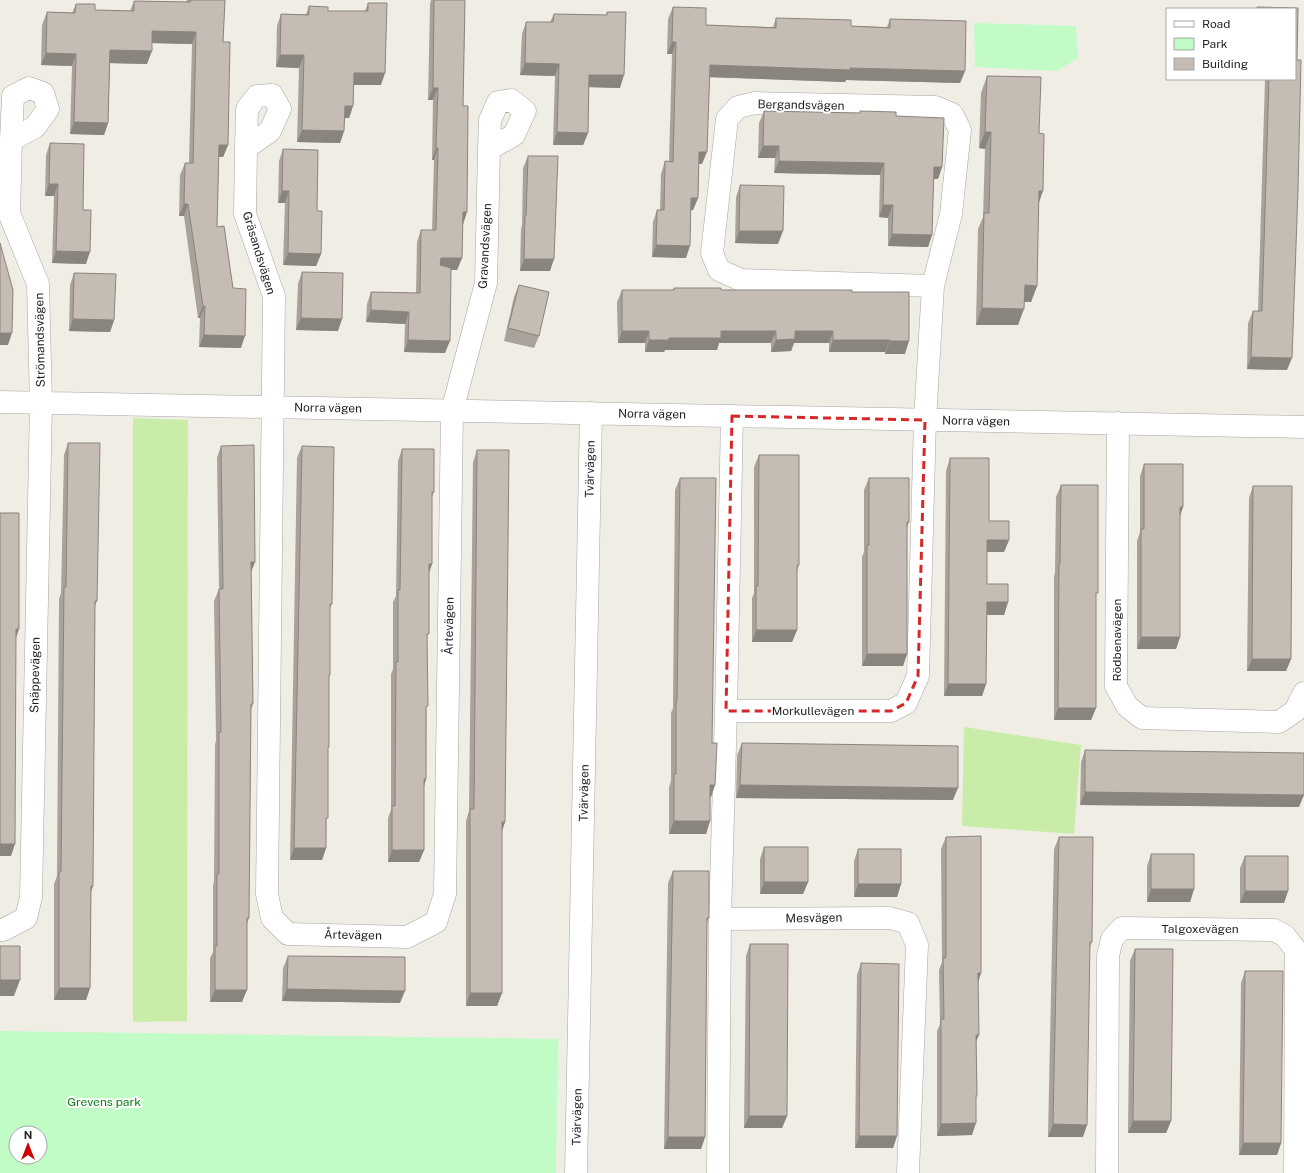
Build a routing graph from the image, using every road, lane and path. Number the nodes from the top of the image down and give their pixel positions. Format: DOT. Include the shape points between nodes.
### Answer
graph roads {
  1 [pos="11,140"];
  2 [pos="246,148"];
  3 [pos="489,149"];
  4 [pos="933,286"];
  5 [pos="0,402"];
  6 [pos="41,403"];
  7 [pos="272,407"];
  8 [pos="452,411"];
  9 [pos="591,413"];
  10 [pos="732,416"];
  11 [pos="925,420"];
  12 [pos="1118,423"];
  13 [pos="1304,427"];
  14 [pos="1304,693"];
  15 [pos="726,711"];
  16 [pos="720,919"];
  17 [pos="0,930"];
  18 [pos="576,1173"];
  19 [pos="718,1173"];
  20 [pos="908,1173"];
  21 [pos="1107,1173"];
  22 [pos="1295,1173"];
  1 -- 6 [label="street, Strömandsvägen" via="9,213 38,284"];
  2 -- 7 [label="street, Gräsandsvägen" via="245,214 274,296"];
  3 -- 8 [label="street, Gravandsvägen" via="486,283"];
  4 -- 4 [label="street, Bergandsvägen" via="951,214 954,191 960,130 952,114 935,107 755,103 738,107 727,119 712,253 719,270 741,280"];
  4 -- 11 [label="street, Bergandsvägen"];
  5 -- 6 [label="street, Norra vägen"];
  6 -- 7 [label="street, Norra vägen"];
  6 -- 17 [label="street, Snäppevägen" via="31,896 26,918"];
  7 -- 8 [label="street, Norra vägen"];
  7 -- 8 [label="street, Årtevägen" via="267,894 272,918 288,934 407,937 436,922 445,894"];
  8 -- 9 [label="street, Norra vägen"];
  9 -- 10 [label="street, Norra vägen"];
  9 -- 18 [label="street, Tvärvägen"];
  10 -- 11 [label="street, Norra vägen"];
  10 -- 15 [label="street"];
  11 -- 12 [label="street, Norra vägen"];
  11 -- 15 [label="street, Morkullevägen" via="918,676 906,703 891,711"];
  12 -- 13 [label="street, Norra vägen"];
  12 -- 14 [label="street, Rödbenavägen" via="1116,686 1127,706 1142,718 1279,722 1296,711"];
  15 -- 16 [label="street"];
  16 -- 19 [label="street"];
  16 -- 20 [label="street, Mesvägen" via="890,918 908,923 917,945"];
  21 -- 22 [label="street, Talgoxevägen" via="1108,956 1112,939 1122,928 1274,930 1286,936 1296,950"];
}
